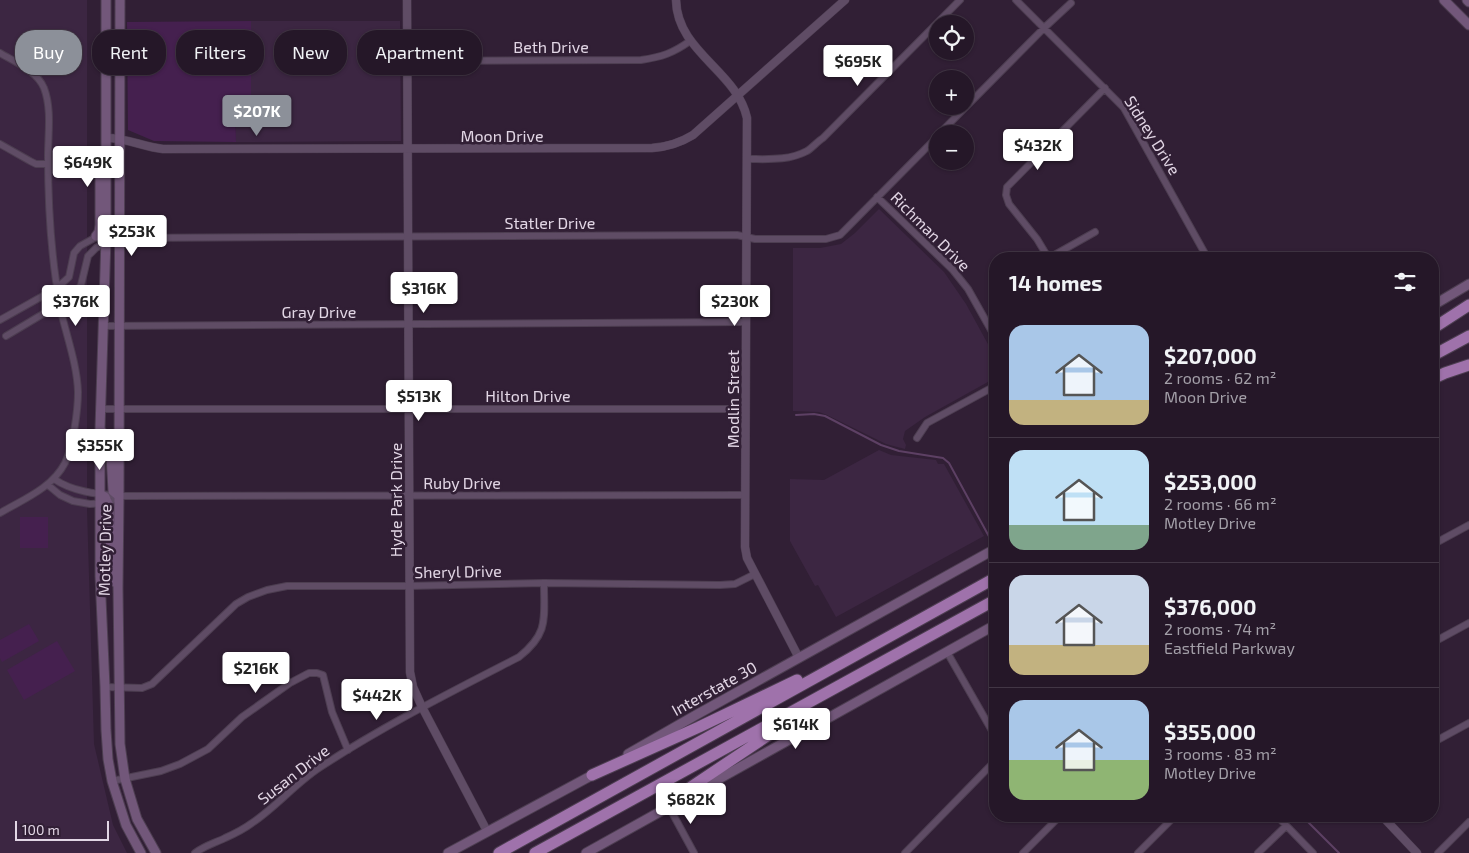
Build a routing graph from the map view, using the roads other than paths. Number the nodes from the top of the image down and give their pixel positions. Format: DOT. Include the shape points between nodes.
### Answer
graph roads {
  1 [pos="106,0"];
  2 [pos="120,0"];
  3 [pos="407,0"];
  4 [pos="676,0"];
  5 [pos="845,0"];
  6 [pos="960,0"];
  7 [pos="1016,0"];
  8 [pos="1444,0"];
  9 [pos="1071,3"];
  10 [pos="1469,25"];
  11 [pos="1044,28"];
  12 [pos="407,30"];
  13 [pos="690,41"];
  14 [pos="0,53"];
  15 [pos="482,61"];
  16 [pos="407,75"];
  17 [pos="1105,88"];
  18 [pos="738,95"];
  19 [pos="948,125"];
  20 [pos="107,138"];
  21 [pos="120,138"];
  22 [pos="0,144"];
  23 [pos="929,144"];
  24 [pos="407,149"];
  25 [pos="107,154"];
  26 [pos="747,159"];
  27 [pos="48,164"];
  28 [pos="877,197"];
  29 [pos="1095,232"];
  30 [pos="96,236"];
  31 [pos="408,237"];
  32 [pos="746,237"];
  33 [pos="106,238"];
  34 [pos="120,238"];
  35 [pos="1045,252"];
  36 [pos="1060,252"];
  37 [pos="1204,252"];
  38 [pos="1469,284"];
  39 [pos="58,288"];
  40 [pos="1439,302"];
  41 [pos="59,305"];
  42 [pos="1469,305"];
  43 [pos="0,320"];
  44 [pos="746,322"];
  45 [pos="408,324"];
  46 [pos="1439,324"];
  47 [pos="103,326"];
  48 [pos="120,326"];
  49 [pos="989,326"];
  50 [pos="6,336"];
  51 [pos="1469,336"];
  52 [pos="1439,352"];
  53 [pos="1469,365"];
  54 [pos="1439,376"];
  55 [pos="1439,381"];
  56 [pos="989,389"];
  57 [pos="100,409"];
  58 [pos="120,409"];
  59 [pos="746,409"];
  60 [pos="408,410"];
  61 [pos="100,429"];
  62 [pos="917,438"];
  63 [pos="54,479"];
  64 [pos="48,485"];
  65 [pos="100,494"];
  66 [pos="745,495"];
  67 [pos="120,496"];
  68 [pos="408,496"];
  69 [pos="104,504"];
  70 [pos="0,513"];
  71 [pos="1469,525"];
  72 [pos="1439,541"];
  73 [pos="989,552"];
  74 [pos="755,574"];
  75 [pos="989,581"];
  76 [pos="544,583"];
  77 [pos="408,586"];
  78 [pos="118,588"];
  79 [pos="989,603"];
  80 [pos="1469,623"];
  81 [pos="989,628"];
  82 [pos="1439,639"];
  83 [pos="947,652"];
  84 [pos="859,653"];
  85 [pos="799,658"];
  86 [pos="850,680"];
  87 [pos="105,687"];
  88 [pos="118,687"];
  89 [pos="422,707"];
  90 [pos="1469,723"];
  91 [pos="989,726"];
  92 [pos="1439,739"];
  93 [pos="348,750"];
  94 [pos="989,767"];
  95 [pos="592,775"];
  96 [pos="124,779"];
  97 [pos="112,781"];
  98 [pos="669,807"];
  99 [pos="1054,822"];
  100 [pos="1169,822"];
  101 [pos="1282,822"];
  102 [pos="1388,822"];
  103 [pos="1469,822"];
  104 [pos="1286,826"];
  105 [pos="487,831"];
  106 [pos="141,853"];
  107 [pos="156,853"];
  108 [pos="195,853"];
  109 [pos="448,853"];
  110 [pos="499,853"];
  111 [pos="535,853"];
  112 [pos="586,853"];
  113 [pos="694,853"];
  114 [pos="905,853"];
  115 [pos="1022,853"];
  116 [pos="1138,853"];
  117 [pos="1258,853"];
  118 [pos="1313,853"];
  119 [pos="1417,853"];
  120 [pos="1438,853"];
  1 -- 20 [label="main road, Motley Drive"];
  2 -- 21 [label="main road, Motley Drive"];
  3 -- 12 [label="street, Hyde Park Drive"];
  4 -- 13 [label="street, Modlin Street" via="683,29"];
  5 -- 18 [label="street, Moon Drive"];
  6 -- 26 [label="street" via="808,150 780,159"];
  7 -- 11 [label="street, Sidney Drive"];
  8 -- 10 [label="main road"];
  9 -- 11 [label="street, Statler Drive"];
  11 -- 17 [label="street, Sidney Drive"];
  11 -- 19 [label="street, Statler Drive"];
  13 -- 15 [label="street, Beth Drive" via="658,58 641,60"];
  13 -- 18 [label="street, Modlin Street"];
  14 -- 27 [label="street" via="26,68 43,85 48,108"];
  16 -- 24 [label="street, Hyde Park Drive"];
  17 -- 35 [label="street" via="1007,187 1009,204"];
  17 -- 37 [label="street, Sidney Drive" via="1124,108"];
  18 -- 24 [label="street, Moon Drive" via="693,135 666,147"];
  18 -- 26 [label="street, Modlin Street" via="746,110"];
  20 -- 21 [label="street, Moon Drive"];
  20 -- 25 [label="main road, Motley Drive"];
  21 -- 24 [label="street, Moon Drive" via="163,149"];
  21 -- 34 [label="main road, Motley Drive"];
  22 -- 27 [label="street" via="36,164"];
  23 -- 28 [label="street, Statler Drive"];
  24 -- 31 [label="street, Hyde Park Drive"];
  25 -- 30 [label="main road" via="100,173 100,225"];
  25 -- 33 [label="main road, Motley Drive"];
  26 -- 32 [label="street, Modlin Street"];
  27 -- 39 [label="street" via="50,233"];
  28 -- 32 [label="street, Statler Drive" via="834,237 818,240"];
  28 -- 49 [label="street, Richman Drive" via="952,269 968,289"];
  29 -- 36 [label="street"];
  30 -- 33 [label="street"];
  30 -- 39 [label="street" via="74,254 69,277"];
  31 -- 32 [label="street, Statler Drive"];
  31 -- 34 [label="street, Statler Drive"];
  31 -- 45 [label="street, Hyde Park Drive"];
  32 -- 44 [label="street, Modlin Street"];
  33 -- 34 [label="main road"];
  33 -- 41 [label="street" via="102,246 88,256 81,285 73,296"];
  33 -- 47 [label="main road, Motley Drive"];
  34 -- 48 [label="main road, Motley Drive"];
  38 -- 40 [label="main road"];
  39 -- 41 [label="street"];
  39 -- 43 [label="street"];
  41 -- 50 [label="street"];
  41 -- 63 [label="street" via="75,366 78,393 71,445"];
  42 -- 46 [label="highway"];
  44 -- 45 [label="street, Gray Drive"];
  44 -- 59 [label="street, Modlin Street"];
  45 -- 48 [label="street, Gray Drive"];
  45 -- 60 [label="street, Hyde Park Drive"];
  47 -- 48 [label="street, Gray Drive"];
  47 -- 57 [label="main road, Motley Drive"];
  48 -- 58 [label="main road, Motley Drive"];
  51 -- 52 [label="highway"];
  53 -- 54 [label="highway"];
  53 -- 55 [label="main road"];
  56 -- 62 [label="street" via="927,423"];
  57 -- 58 [label="street, Hilton Drive"];
  57 -- 61 [label="main road, Motley Drive"];
  58 -- 60 [label="street, Hilton Drive"];
  58 -- 67 [label="main road, Motley Drive"];
  59 -- 60 [label="street, Hilton Drive"];
  59 -- 66 [label="street, Modlin Street"];
  60 -- 68 [label="street, Hyde Park Drive"];
  61 -- 65 [label="main road, Motley Drive"];
  61 -- 67 [label="main road" via="111,455 113,491"];
  63 -- 64 [label="street"];
  63 -- 65 [label="street, Ruby Drive"];
  64 -- 69 [label="street" via="73,501"];
  64 -- 70 [label="street"];
  65 -- 67 [label="street, Ruby Drive"];
  65 -- 69 [label="main road, Motley Drive"];
  66 -- 68 [label="street, Ruby Drive"];
  66 -- 74 [label="street, Modlin Street" via="745,547"];
  67 -- 68 [label="street, Ruby Drive"];
  67 -- 69 [label="street"];
  67 -- 78 [label="main road, Motley Drive"];
  68 -- 77 [label="street, Hyde Park Drive"];
  69 -- 78 [label="main road" via="111,568"];
  69 -- 87 [label="main road, Motley Drive" via="100,576"];
  71 -- 72 [label="street"];
  73 -- 85 [label="main road, Interstate 30"];
  74 -- 76 [label="street, Sheryl Drive" via="735,584 720,585"];
  74 -- 85 [label="street, Modlin Street"];
  75 -- 84 [label="highway"];
  76 -- 77 [label="street, Sheryl Drive"];
  76 -- 89 [label="street, Susan Drive" via="544,619 539,638 530,649"];
  77 -- 88 [label="street, Sheryl Drive" via="287,586 267,590 236,604 152,684 142,688"];
  77 -- 89 [label="street, Hyde Park Drive" via="410,672 412,688"];
  78 -- 88 [label="main road, Motley Drive"];
  79 -- 86 [label="highway"];
  80 -- 82 [label="street"];
  81 -- 83 [label="main road"];
  83 -- 91 [label="street"];
  83 -- 98 [label="main road"];
  84 -- 95 [label="highway"];
  84 -- 110 [label="highway"];
  85 -- 95 [label="main road, Interstate 30"];
  86 -- 98 [label="highway" via="691,786"];
  86 -- 111 [label="highway"];
  87 -- 88 [label="street, Sheryl Drive"];
  87 -- 97 [label="main road, Motley Drive" via="106,740"];
  88 -- 96 [label="main road, Motley Drive"];
  89 -- 93 [label="street, Susan Drive"];
  89 -- 105 [label="street, Hyde Park Drive"];
  90 -- 92 [label="street"];
  93 -- 96 [label="street" via="332,712 323,675 310,673 242,716 208,749 161,771"];
  93 -- 108 [label="street, Susan Drive" via="301,781 253,823"];
  94 -- 114 [label="street"];
  95 -- 105 [label="main road, Interstate 30"];
  96 -- 97 [label="street"];
  96 -- 107 [label="main road, Motley Drive" via="137,819"];
  97 -- 106 [label="main road, Motley Drive" via="126,825"];
  98 -- 112 [label="main road"];
  98 -- 113 [label="street"];
  99 -- 115 [label="street"];
  100 -- 116 [label="street"];
  101 -- 104 [label="street"];
  102 -- 119 [label="street"];
  103 -- 120 [label="street"];
  104 -- 117 [label="street"];
  104 -- 118 [label="street"];
  105 -- 109 [label="main road, Interstate 30"];
}
